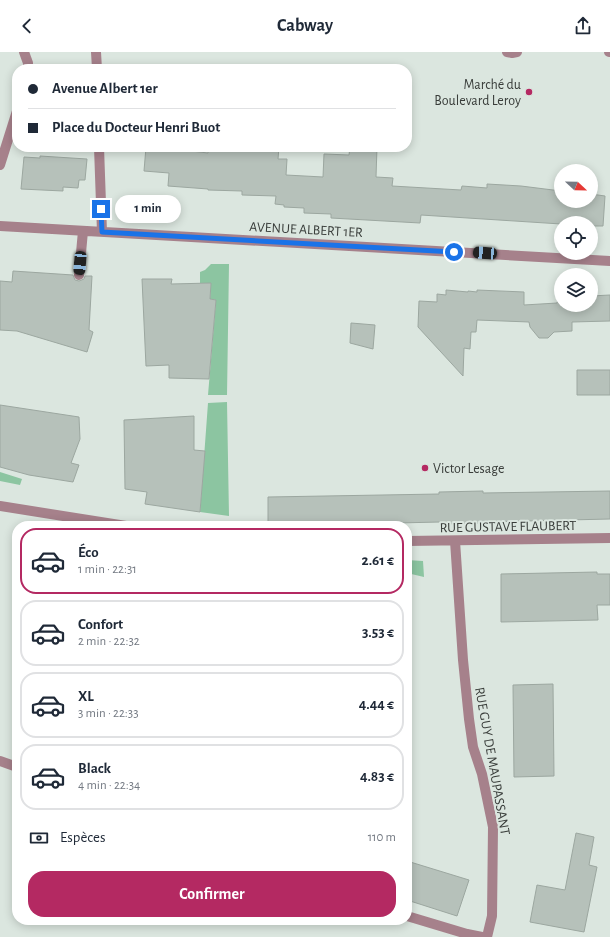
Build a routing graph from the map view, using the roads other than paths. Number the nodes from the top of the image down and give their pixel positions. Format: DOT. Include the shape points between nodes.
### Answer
graph roads {
  1 [pos="24,52"];
  2 [pos="96,52"];
  3 [pos="507,52"];
  4 [pos="517,52"];
  5 [pos="28,64"];
  6 [pos="97,64"];
  7 [pos="12,127"];
  8 [pos="99,152"];
  9 [pos="0,165"];
  10 [pos="0,226"];
  11 [pos="83,230"];
  12 [pos="102,232"];
  13 [pos="610,261"];
  14 [pos="79,275"];
  15 [pos="0,506"];
  16 [pos="94,521"];
  17 [pos="610,538"];
  18 [pos="412,541"];
  19 [pos="455,541"];
  20 [pos="0,761"];
  21 [pos="12,766"];
  22 [pos="412,917"];
  23 [pos="482,937"];
  24 [pos="486,937"];
  1 -- 5 [label="street"];
  2 -- 6 [label="street"];
  3 -- 4 [label="street"];
  7 -- 9 [label="street"];
  8 -- 12 [label="street"];
  10 -- 11 [label="street, AVENUE ALBERT 1ER"];
  11 -- 12 [label="street, AVENUE ALBERT 1ER"];
  11 -- 14 [label="street"];
  12 -- 13 [label="street, AVENUE ALBERT 1ER"];
  15 -- 16 [label="street"];
  17 -- 19 [label="street, RUE GUSTAVE FLAUBERT"];
  18 -- 19 [label="street, RUE GUSTAVE FLAUBERT"];
  19 -- 24 [label="street, RUE GUY DE MAUPASSANT" via="469,719 473,747 482,774 493,827 492,916"];
  20 -- 21 [label="street"];
  22 -- 23 [label="street"];
}
